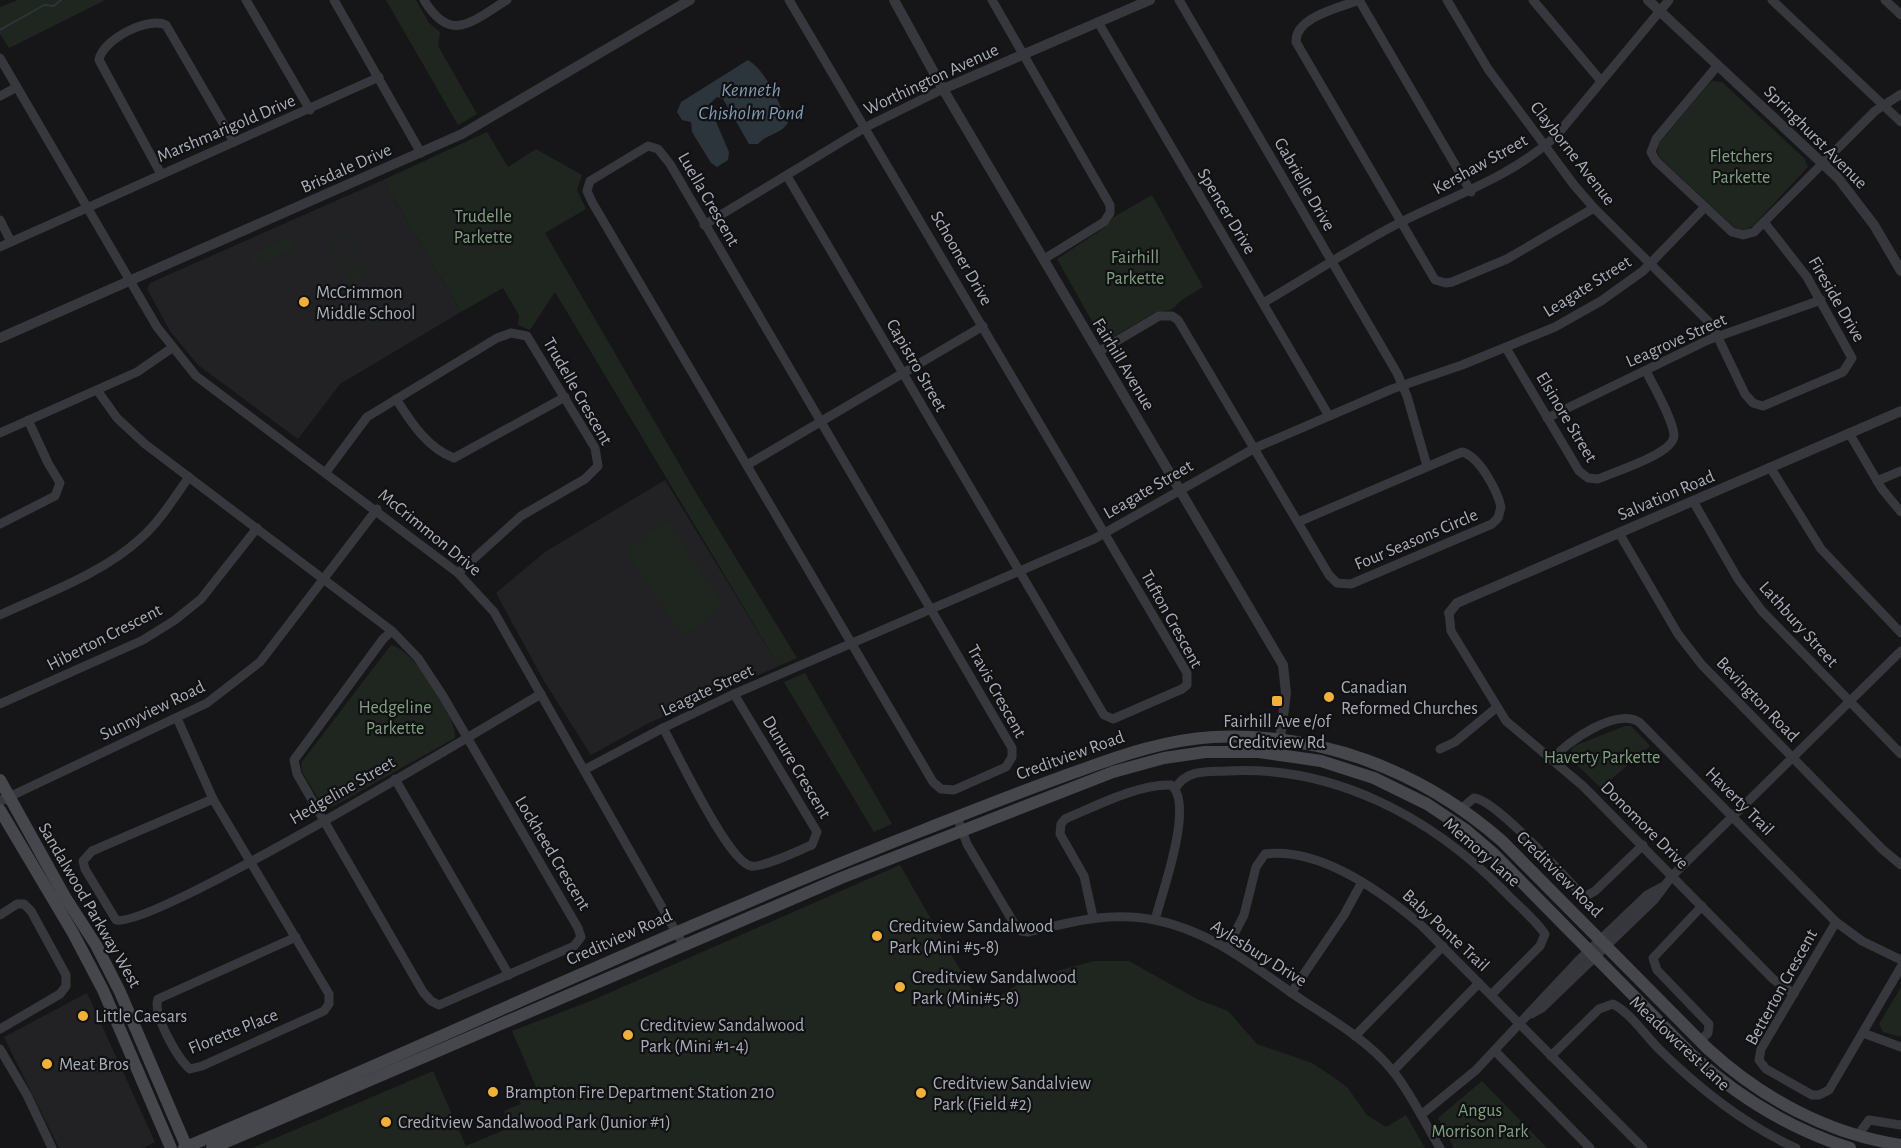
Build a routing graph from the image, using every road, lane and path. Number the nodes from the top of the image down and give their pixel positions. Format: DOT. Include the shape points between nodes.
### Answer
graph roads {
  1 [pos="246,0"];
  2 [pos="334,0"];
  3 [pos="424,0"];
  4 [pos="507,0"];
  5 [pos="690,0"];
  6 [pos="789,0"];
  7 [pos="894,0"];
  8 [pos="992,0"];
  9 [pos="1150,0"];
  10 [pos="1179,0"];
  11 [pos="1359,0"];
  12 [pos="1447,0"];
  13 [pos="1533,0"];
  14 [pos="1648,0"];
  15 [pos="1669,0"];
  16 [pos="1772,0"];
  17 [pos="1885,0"];
  18 [pos="1660,11"];
  19 [pos="1901,15"];
  20 [pos="1098,22"];
  21 [pos="1024,54"];
  22 [pos="0,58"];
  23 [pos="1718,65"];
  24 [pos="379,77"];
  25 [pos="1601,81"];
  26 [pos="17,87"];
  27 [pos="943,90"];
  28 [pos="1901,94"];
  29 [pos="0,96"];
  30 [pos="1884,105"];
  31 [pos="310,110"];
  32 [pos="1901,122"];
  33 [pos="866,127"];
  34 [pos="234,142"];
  35 [pos="1545,146"];
  36 [pos="421,153"];
  37 [pos="1821,161"];
  38 [pos="161,174"];
  39 [pos="787,176"];
  40 [pos="1471,192"];
  41 [pos="86,206"];
  42 [pos="1705,207"];
  43 [pos="1594,208"];
  44 [pos="0,220"];
  45 [pos="1401,222"];
  46 [pos="1764,222"];
  47 [pos="704,225"];
  48 [pos="11,242"];
  49 [pos="0,247"];
  50 [pos="1044,259"];
  51 [pos="1332,262"];
  52 [pos="1651,263"];
  53 [pos="1901,271"];
  54 [pos="130,281"];
  55 [pos="1821,300"];
  56 [pos="1263,303"];
  57 [pos="983,326"];
  58 [pos="1718,336"];
  59 [pos="0,338"];
  60 [pos="172,348"];
  61 [pos="1506,348"];
  62 [pos="1098,352"];
  63 [pos="1646,371"];
  64 [pos="903,373"];
  65 [pos="1402,385"];
  66 [pos="97,390"];
  67 [pos="565,397"];
  68 [pos="396,399"];
  69 [pos="1901,411"];
  70 [pos="1329,416"];
  71 [pos="1547,417"];
  72 [pos="28,420"];
  73 [pos="820,422"];
  74 [pos="0,433"];
  75 [pos="1849,433"];
  76 [pos="1255,448"];
  77 [pos="747,465"];
  78 [pos="1427,466"];
  79 [pos="1770,468"];
  80 [pos="1901,471"];
  81 [pos="326,472"];
  82 [pos="189,477"];
  83 [pos="1877,481"];
  84 [pos="1179,490"];
  85 [pos="1693,501"];
  86 [pos="377,509"];
  87 [pos="1901,512"];
  88 [pos="1298,522"];
  89 [pos="0,524"];
  90 [pos="257,528"];
  91 [pos="1105,533"];
  92 [pos="1619,533"];
  93 [pos="1020,571"];
  94 [pos="459,573"];
  95 [pos="324,578"];
  96 [pos="931,610"];
  97 [pos="1449,613"];
  98 [pos="0,615"];
  99 [pos="392,631"];
  100 [pos="1901,633"];
  101 [pos="851,643"];
  102 [pos="1901,651"];
  103 [pos="541,694"];
  104 [pos="734,694"];
  105 [pos="1848,701"];
  106 [pos="0,704"];
  107 [pos="1496,708"];
  108 [pos="177,718"];
  109 [pos="663,728"];
  110 [pos="466,738"];
  111 [pos="1280,740"];
  112 [pos="1440,749"];
  113 [pos="1278,754"];
  114 [pos="1901,754"];
  115 [pos="1792,757"];
  116 [pos="1553,759"];
  117 [pos="584,770"];
  118 [pos="395,779"];
  119 [pos="0,780"];
  120 [pos="1175,789"];
  121 [pos="4,799"];
  122 [pos="213,799"];
  123 [pos="1462,808"];
  124 [pos="0,810"];
  125 [pos="1732,816"];
  126 [pos="957,817"];
  127 [pos="324,819"];
  128 [pos="962,831"];
  129 [pos="1643,845"];
  130 [pos="252,860"];
  131 [pos="1901,865"];
  132 [pos="1672,876"];
  133 [pos="1362,882"];
  134 [pos="1584,897"];
  135 [pos="1702,906"];
  136 [pos="1571,910"];
  137 [pos="0,915"];
  138 [pos="1093,917"];
  139 [pos="1155,920"];
  140 [pos="1836,922"];
  141 [pos="678,931"];
  142 [pos="296,937"];
  143 [pos="1604,944"];
  144 [pos="684,946"];
  145 [pos="1443,946"];
  146 [pos="1227,948"];
  147 [pos="1593,954"];
  148 [pos="1901,960"];
  149 [pos="1901,967"];
  150 [pos="1657,970"];
  151 [pos="509,975"];
  152 [pos="1479,983"];
  153 [pos="1642,983"];
  154 [pos="103,990"];
  155 [pos="120,992"];
  156 [pos="1291,993"];
  157 [pos="1794,994"];
  158 [pos="1491,995"];
  159 [pos="1520,1025"];
  160 [pos="0,1029"];
  161 [pos="1863,1033"];
  162 [pos="1355,1036"];
  163 [pos="1700,1041"];
  164 [pos="1901,1047"];
  165 [pos="0,1049"];
  166 [pos="1495,1051"];
  167 [pos="1551,1056"];
  168 [pos="1393,1071"];
  169 [pos="1421,1115"];
  170 [pos="1901,1125"];
  171 [pos="1858,1135"];
  172 [pos="1901,1145"];
  173 [pos="52,1148"];
  174 [pos="171,1148"];
  175 [pos="186,1148"];
  176 [pos="212,1148"];
  177 [pos="1440,1148"];
  178 [pos="1590,1148"];
  179 [pos="1642,1148"];
  180 [pos="1796,1148"];
  181 [pos="1850,1148"];
  1 -- 31 [label="street"];
  2 -- 24 [label="street"];
  3 -- 4 [label="street" via="442,24 453,27 470,22"];
  5 -- 36 [label="street, Brisdale Drive" via="475,127"];
  6 -- 33 [label="street, Schooner Drive"];
  7 -- 27 [label="street, Fairhill Avenue"];
  8 -- 21 [label="street"];
  9 -- 20 [label="street, Worthington Avenue"];
  10 -- 51 [label="street, Gabrielle Drive"];
  11 -- 40 [label="street"];
  11 -- 45 [label="street" via="1305,23 1297,32 1296,42"];
  12 -- 35 [label="street, Clayborne Avenue" via="1488,69"];
  13 -- 25 [label="street"];
  14 -- 18 [label="street"];
  15 -- 18 [label="street, Kershaw Street"];
  16 -- 30 [label="street"];
  17 -- 19 [label="street"];
  18 -- 23 [label="street, Springhurst Avenue"];
  18 -- 25 [label="street, Kershaw Street"];
  20 -- 21 [label="street, Worthington Avenue"];
  20 -- 56 [label="street, Spencer Drive"];
  21 -- 27 [label="street, Worthington Avenue"];
  21 -- 50 [label="street" via="1110,205 1104,222"];
  22 -- 26 [label="street, McCrimmon Drive"];
  23 -- 37 [label="street, Springhurst Avenue"];
  23 -- 42 [label="street" via="1656,139 1651,152 1656,162"];
  24 -- 31 [label="street, Marshmarigold Drive"];
  24 -- 36 [label="street"];
  25 -- 35 [label="street, Kershaw Street"];
  26 -- 29 [label="street"];
  26 -- 41 [label="street, McCrimmon Drive"];
  27 -- 33 [label="street, Worthington Avenue"];
  27 -- 50 [label="street, Fairhill Avenue"];
  28 -- 30 [label="street"];
  30 -- 32 [label="street"];
  30 -- 37 [label="street"];
  31 -- 34 [label="street, Marshmarigold Drive"];
  33 -- 39 [label="street, Worthington Avenue"];
  33 -- 57 [label="street, Schooner Drive"];
  34 -- 38 [label="street, Marshmarigold Drive"];
  34 -- 38 [label="street" via="166,25 145,23 105,45 99,60"];
  35 -- 40 [label="street, Kershaw Street"];
  35 -- 43 [label="street, Clayborne Avenue"];
  36 -- 54 [label="street, Brisdale Drive"];
  37 -- 46 [label="street"];
  37 -- 53 [label="street, Springhurst Avenue" via="1863,209"];
  38 -- 41 [label="street, Marshmarigold Drive"];
  39 -- 47 [label="street, Worthington Avenue"];
  39 -- 64 [label="street, Capistro Street"];
  40 -- 45 [label="street, Kershaw Street"];
  41 -- 48 [label="street, Marshmarigold Drive"];
  41 -- 54 [label="street, McCrimmon Drive"];
  42 -- 46 [label="street" via="1737,235 1749,234"];
  42 -- 52 [label="street, Leagate Street"];
  43 -- 45 [label="street" via="1507,259 1446,284 1432,276"];
  43 -- 52 [label="street, Clayborne Avenue"];
  44 -- 48 [label="street"];
  45 -- 51 [label="street, Kershaw Street"];
  46 -- 55 [label="street, Fireside Drive" via="1792,254"];
  47 -- 73 [label="street, Luella Crescent"];
  47 -- 77 [label="street, Luella Crescent" via="670,164 654,147 643,149 595,176 588,186 592,202"];
  48 -- 49 [label="street, Marshmarigold Drive"];
  50 -- 62 [label="street, Fairhill Avenue"];
  51 -- 56 [label="street, Kershaw Street"];
  51 -- 65 [label="street, Gabrielle Drive"];
  52 -- 58 [label="street, Clayborne Avenue" via="1698,308"];
  52 -- 61 [label="street, Leagate Street" via="1580,313"];
  54 -- 59 [label="street, Brisdale Drive"];
  54 -- 60 [label="street, McCrimmon Drive"];
  55 -- 58 [label="street, Leagrove Street"];
  55 -- 58 [label="street, Fireside Drive" via="1850,351 1850,365 1843,372 1767,405 1757,405 1745,394"];
  56 -- 70 [label="street, Spencer Drive"];
  57 -- 64 [label="street"];
  57 -- 91 [label="street, Schooner Drive"];
  58 -- 63 [label="street, Leagrove Street"];
  60 -- 66 [label="street" via="137,372"];
  60 -- 81 [label="street, McCrimmon Drive" via="196,376"];
  61 -- 65 [label="street, Leagate Street"];
  61 -- 71 [label="street, Elsinore Street"];
  62 -- 76 [label="street, Four Seasons Circle" via="1159,316 1172,316"];
  62 -- 84 [label="street, Fairhill Avenue"];
  63 -- 71 [label="street, Leagrove Street"];
  63 -- 71 [label="street, Elsinore Street" via="1672,428 1672,441 1664,451 1591,479 1579,471"];
  64 -- 73 [label="street"];
  64 -- 93 [label="street, Capistro Street"];
  65 -- 70 [label="street, Leagate Street"];
  65 -- 78 [label="street, Gabrielle Drive"];
  66 -- 72 [label="street"];
  66 -- 82 [label="street" via="124,425"];
  67 -- 68 [label="street" via="454,458 416,430"];
  67 -- 68 [label="street, Trudelle Crescent" via="530,341 518,332 497,338"];
  67 -- 94 [label="street, Trudelle Crescent" via="595,448 598,466 585,479 521,516"];
  68 -- 81 [label="street, Trudelle Crescent" via="366,417"];
  69 -- 75 [label="street, Salvation Road"];
  70 -- 76 [label="street, Leagate Street"];
  72 -- 74 [label="street"];
  72 -- 89 [label="street" via="60,483 55,496"];
  73 -- 77 [label="street"];
  73 -- 96 [label="street, Luella Crescent"];
  75 -- 79 [label="street, Salvation Road"];
  75 -- 83 [label="street"];
  76 -- 84 [label="street, Leagate Street"];
  76 -- 88 [label="street, Four Seasons Circle"];
  77 -- 101 [label="street, Luella Crescent"];
  78 -- 88 [label="street, Four Seasons Circle"];
  78 -- 88 [label="street, Four Seasons Circle" via="1458,453 1473,457 1500,501 1497,520 1345,585 1332,578"];
  79 -- 85 [label="street, Salvation Road"];
  79 -- 100 [label="street" via="1821,549"];
  80 -- 83 [label="street"];
  81 -- 86 [label="street, McCrimmon Drive"];
  82 -- 90 [label="street"];
  82 -- 98 [label="street" via="163,514 128,549 92,572"];
  83 -- 87 [label="street"];
  84 -- 91 [label="street, Leagate Street"];
  84 -- 111 [label="street, Fairhill Avenue" via="1283,665 1286,693"];
  85 -- 92 [label="street, Salvation Road"];
  85 -- 105 [label="street, Lathbury Street" via="1750,597"];
  86 -- 94 [label="street, McCrimmon Drive"];
  86 -- 95 [label="street, Sunnyview Road"];
  90 -- 95 [label="street"];
  90 -- 106 [label="street, Hiberton Crescent" via="201,599 175,620 143,640"];
  91 -- 93 [label="street, Leagate Street"];
  91 -- 93 [label="street, Tufton Crescent" via="1187,673 1187,686 1182,689 1113,718 1104,715"];
  92 -- 97 [label="street, Salvation Road" via="1457,603"];
  92 -- 115 [label="street, Bevington Road" via="1682,639 1702,665"];
  93 -- 96 [label="street, Leagate Street"];
  94 -- 103 [label="street, McCrimmon Drive" via="494,612"];
  95 -- 99 [label="street"];
  95 -- 108 [label="street, Sunnyview Road" via="260,662 207,703"];
  96 -- 101 [label="street, Leagate Street"];
  96 -- 101 [label="street, Travis Crescent" via="1012,748 1006,767 954,790 942,789 933,782"];
  97 -- 107 [label="street, Donomore Drive" via="1451,631"];
  99 -- 110 [label="street" via="418,658"];
  99 -- 127 [label="street" via="294,760 297,774"];
  101 -- 104 [label="street, Leagate Street"];
  102 -- 105 [label="street"];
  103 -- 110 [label="street, Hedgeline Street"];
  103 -- 117 [label="street, McCrimmon Drive"];
  104 -- 109 [label="street, Leagate Street"];
  104 -- 109 [label="street, Dunure Crescent" via="817,832 812,845 756,866 739,860 724,840"];
  105 -- 114 [label="street, Lathbury Street"];
  105 -- 115 [label="street"];
  107 -- 112 [label="street" via="1455,742"];
  107 -- 116 [label="street, Donomore Drive" via="1506,721"];
  108 -- 121 [label="street, Sunnyview Road"];
  108 -- 122 [label="street, Florette Place"];
  109 -- 117 [label="street, Leagate Street"];
  110 -- 118 [label="street, Hedgeline Street"];
  110 -- 151 [label="street, Lockheed Crescent" via="581,937 574,946"];
  111 -- 113 [label="street, Fairhill Avenue"];
  111 -- 123 [label="main road, Creditview Road" via="1332,749 1383,765"];
  111 -- 126 [label="main road, Creditview Road" via="1214,737 1138,749"];
  113 -- 128 [label="main road, Creditview Road" via="1205,752 1153,761 1093,779"];
  113 -- 147 [label="main road, Creditview Road" via="1353,770 1394,786 1442,813 1493,853"];
  115 -- 125 [label="street"];
  115 -- 131 [label="street, Bevington Road"];
  116 -- 125 [label="street, Haverty Trail" via="1568,744 1616,718 1631,717"];
  116 -- 129 [label="street, Donomore Drive"];
  117 -- 141 [label="street, McCrimmon Drive"];
  118 -- 127 [label="street, Hedgeline Street"];
  118 -- 151 [label="street"];
  119 -- 121 [label="main road, Sandalwood Parkway West"];
  120 -- 138 [label="street" via="1166,785 1139,791 1063,821 1060,834 1084,876"];
  120 -- 139 [label="street" via="1180,796 1180,819"];
  120 -- 158 [label="street, Memory Lane" via="1181,778 1190,774 1283,774 1361,793 1436,832 1470,858 1545,934 1540,946"];
  121 -- 155 [label="main road, Sandalwood Parkway West" via="96,945"];
  122 -- 130 [label="street, Florette Place"];
  122 -- 130 [label="street, Hedgeline Street" via="86,856 85,868 110,914 123,922 137,918 203,889"];
  123 -- 134 [label="street" via="1474,798 1483,800 1526,837"];
  123 -- 136 [label="main road, Creditview Road" via="1502,841"];
  124 -- 154 [label="main road, Sandalwood Parkway West"];
  125 -- 132 [label="street"];
  125 -- 140 [label="street, Haverty Trail"];
  126 -- 128 [label="street, Aylesbury Drive"];
  126 -- 141 [label="main road, Creditview Road"];
  127 -- 130 [label="street, Hedgeline Street"];
  127 -- 151 [label="street, Lockheed Crescent" via="431,1001 445,1003"];
  128 -- 138 [label="street, Aylesbury Drive" via="1021,931"];
  128 -- 144 [label="main road, Creditview Road"];
  129 -- 132 [label="street, Donomore Drive"];
  129 -- 134 [label="street"];
  130 -- 142 [label="street, Florette Place"];
  132 -- 135 [label="street, Donomore Drive"];
  132 -- 143 [label="street" via="1647,895"];
  133 -- 145 [label="street, Baby Ponte Trail" via="1393,902"];
  133 -- 146 [label="street, Baby Ponte Trail" via="1307,859 1264,854 1256,867 1244,915"];
  133 -- 156 [label="street"];
  134 -- 136 [label="street"];
  135 -- 150 [label="street" via="1656,952 1653,962"];
  135 -- 157 [label="street, Donomore Drive" via="1773,979"];
  136 -- 143 [label="main road, Creditview Road"];
  137 -- 160 [label="street" via="17,904 31,910 66,975 66,986 60,994"];
  138 -- 139 [label="street, Aylesbury Drive"];
  139 -- 146 [label="street, Aylesbury Drive" via="1201,934"];
  140 -- 148 [label="street, Haverty Trail" via="1862,941"];
  140 -- 157 [label="street, Betterton Crescent"];
  141 -- 144 [label="street, McCrimmon Drive"];
  141 -- 175 [label="main road, Creditview Road"];
  142 -- 142 [label="street, Florette Place" via="158,999 157,1010 178,1058 187,1067 202,1066 324,1011 329,994"];
  143 -- 147 [label="street"];
  143 -- 153 [label="main road, Creditview Road"];
  144 -- 176 [label="main road, Creditview Road"];
  145 -- 152 [label="street, Baby Ponte Trail"];
  145 -- 162 [label="street"];
  146 -- 156 [label="street, Aylesbury Drive"];
  147 -- 159 [label="street" via="1542,1008"];
  147 -- 181 [label="main road, Creditview Road" via="1692,1054 1732,1088 1787,1122"];
  149 -- 161 [label="street, Betterton Crescent"];
  150 -- 153 [label="street"];
  150 -- 163 [label="street" via="1709,1024 1708,1033"];
  152 -- 158 [label="street, Baby Ponte Trail"];
  152 -- 168 [label="street"];
  153 -- 163 [label="main road, Creditview Road"];
  154 -- 155 [label="main road"];
  154 -- 174 [label="main road, Sandalwood Parkway West"];
  155 -- 175 [label="main road, Sandalwood Parkway West"];
  156 -- 162 [label="street, Aylesbury Drive"];
  157 -- 161 [label="street, Betterton Crescent" via="1759,1055 1762,1066 1783,1080 1812,1095 1824,1094"];
  158 -- 159 [label="street, Baby Ponte Trail"];
  159 -- 166 [label="street"];
  159 -- 167 [label="street, Baby Ponte Trail"];
  161 -- 164 [label="street"];
  162 -- 168 [label="street, Aylesbury Drive"];
  163 -- 171 [label="main road, Creditview Road" via="1741,1077 1776,1100 1815,1120"];
  165 -- 173 [label="street"];
  166 -- 169 [label="street"];
  166 -- 178 [label="street"];
  167 -- 179 [label="street, Baby Ponte Trail"];
  167 -- 180 [label="street, Meadowcrest Lane" via="1599,1009 1613,1004 1714,1098 1748,1123"];
  168 -- 169 [label="street, Aylesbury Drive"];
  169 -- 177 [label="street, Aylesbury Drive"];
  170 -- 171 [label="street" via="1869,1120"];
  171 -- 172 [label="main road, Creditview Road"];
}
